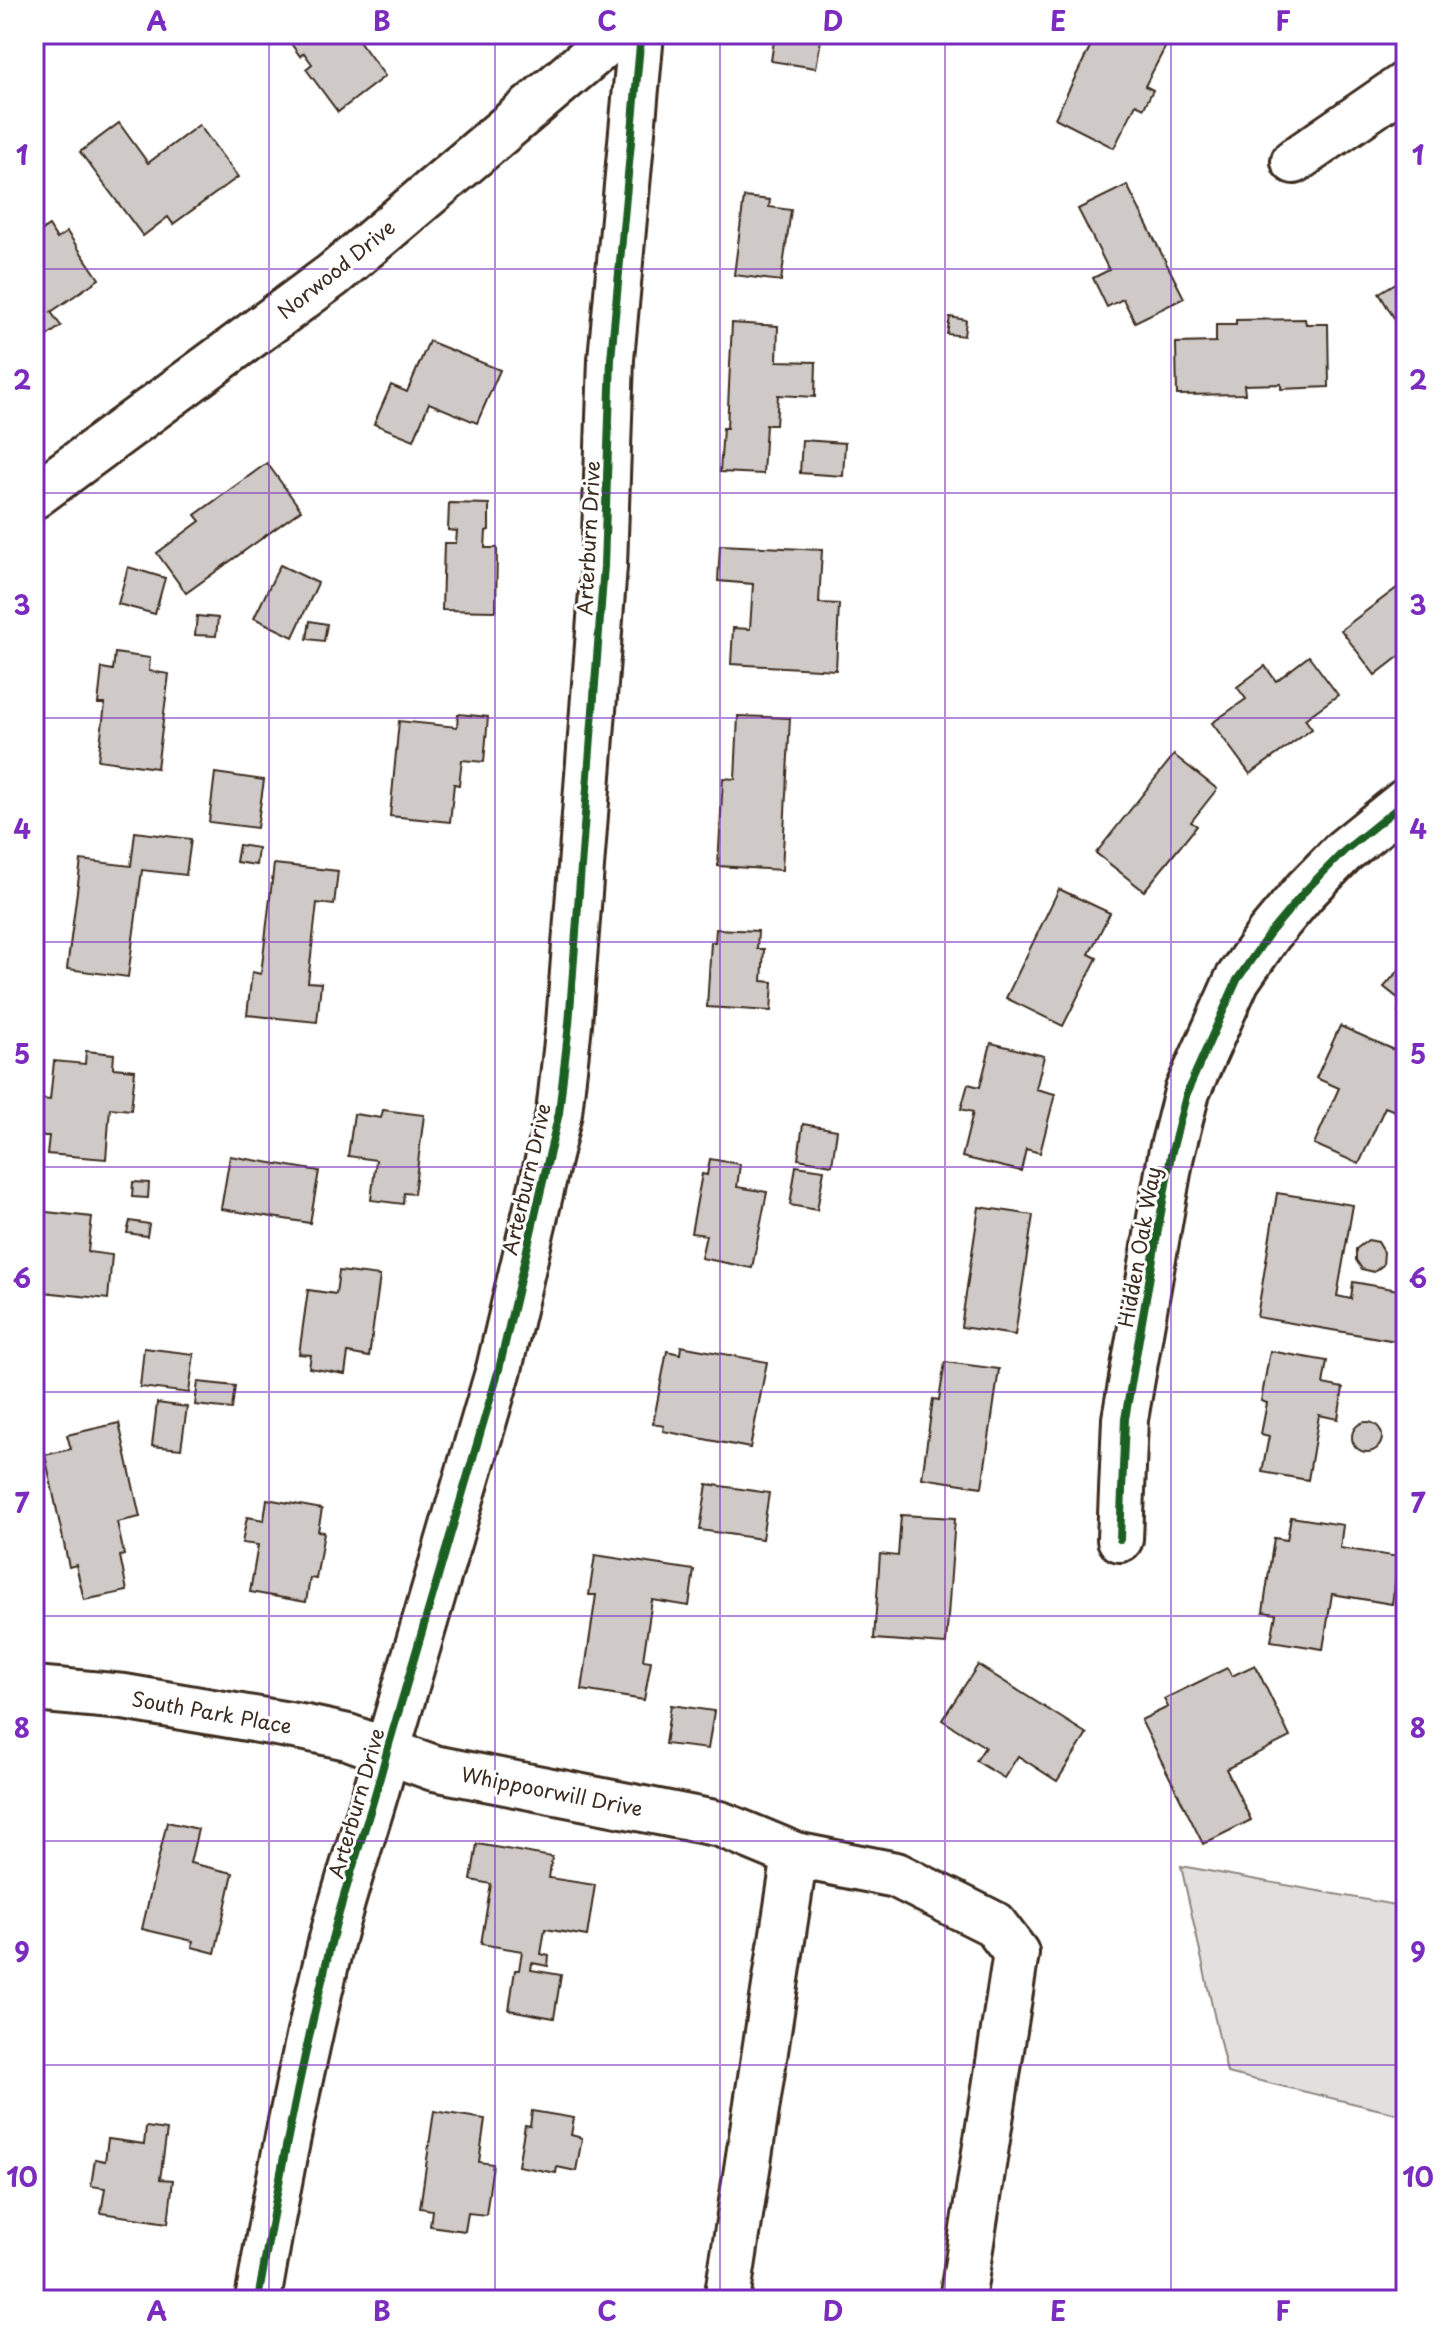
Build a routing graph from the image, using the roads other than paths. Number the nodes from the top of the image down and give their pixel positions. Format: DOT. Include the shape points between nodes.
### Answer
graph roads {
  1 [pos="630,34"];
  2 [pos="641,34"];
  3 [pos="1406,84"];
  4 [pos="1294,161"];
  5 [pos="34,496"];
  6 [pos="1406,801"];
  7 [pos="1120,1539"];
  8 [pos="34,1689"];
  9 [pos="387,1751"];
  10 [pos="795,1855"];
  11 [pos="258,2300"];
  12 [pos="727,2300"];
  13 [pos="962,2300"];
  1 -- 5 [label="street, Norwood Drive" via="609,41 333,275"];
  2 -- 9 [label="street, Arterburn Drive" via="611,359 604,566 559,1113 499,1369"];
  3 -- 4 [label="street"];
  6 -- 7 [label="street, Hidden Oak Way" via="1344,851 1269,934 1237,980 1187,1092 1125,1419"];
  8 -- 9 [label="street, South Park Place" via="124,1697 306,1728"];
  9 -- 10 [label="street, Whippoorwill Drive" via="434,1768 720,1824"];
  9 -- 11 [label="street, Arterburn Drive" via="332,1939 298,2083"];
  10 -- 12 [label="street"];
  10 -- 13 [label="street, Whippoorwill Drive" via="896,1875 994,1924 1016,1953"];
}
